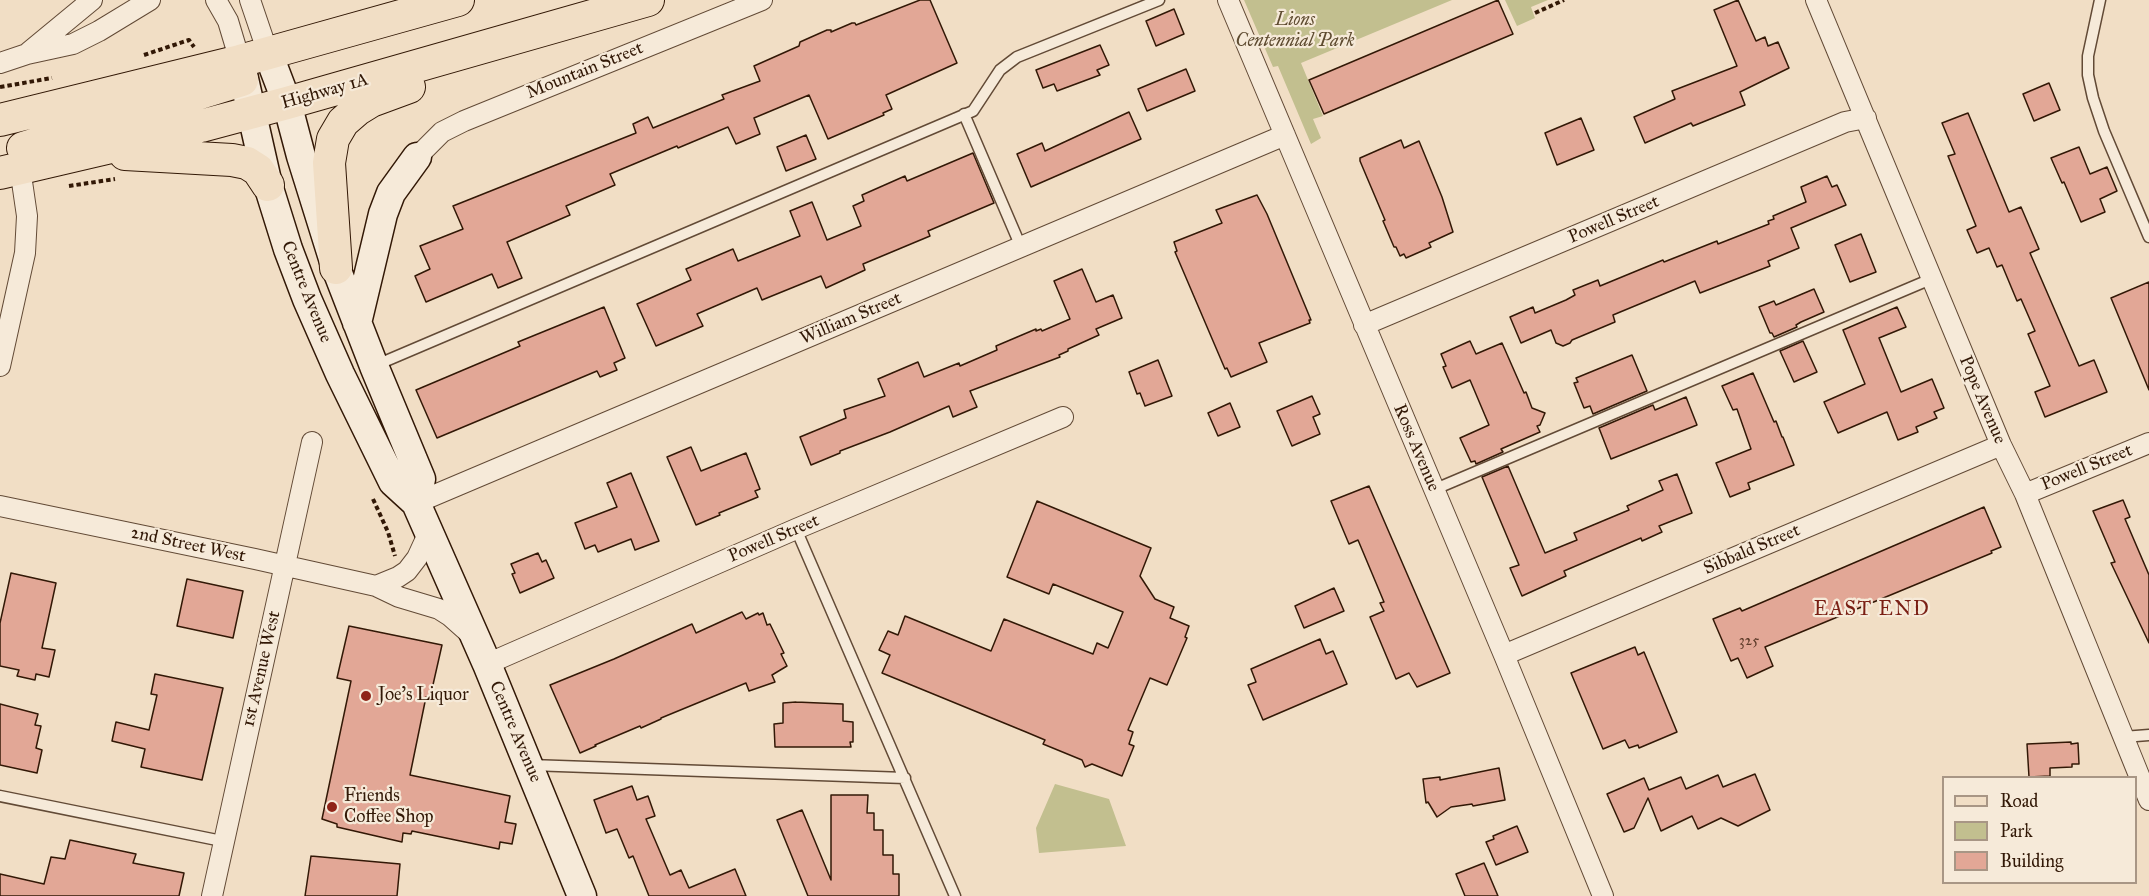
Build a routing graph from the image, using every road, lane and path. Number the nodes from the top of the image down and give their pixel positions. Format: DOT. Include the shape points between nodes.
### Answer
graph roads {
  1 [pos="92,0"];
  2 [pos="150,0"];
  3 [pos="216,0"];
  4 [pos="250,0"];
  5 [pos="458,0"];
  6 [pos="648,0"];
  7 [pos="762,0"];
  8 [pos="1159,0"];
  9 [pos="1228,0"];
  10 [pos="1564,0"];
  11 [pos="1816,0"];
  12 [pos="2100,0"];
  13 [pos="1534,13"];
  14 [pos="587,18"];
  15 [pos="195,50"];
  16 [pos="27,54"];
  17 [pos="141,56"];
  18 [pos="0,63"];
  19 [pos="251,65"];
  20 [pos="55,78"];
  21 [pos="0,87"];
  22 [pos="287,103"];
  23 [pos="252,112"];
  24 [pos="964,114"];
  25 [pos="1866,118"];
  26 [pos="8,119"];
  27 [pos="1285,135"];
  28 [pos="97,151"];
  29 [pos="417,157"];
  30 [pos="7,166"];
  31 [pos="125,178"];
  32 [pos="268,186"];
  33 [pos="61,187"];
  34 [pos="2149,237"];
  35 [pos="1021,247"];
  36 [pos="336,268"];
  37 [pos="1931,279"];
  38 [pos="357,323"];
  39 [pos="1364,325"];
  40 [pos="0,366"];
  41 [pos="374,366"];
  42 [pos="1063,417"];
  43 [pos="312,442"];
  44 [pos="2149,443"];
  45 [pos="2001,445"];
  46 [pos="1433,490"];
  47 [pos="369,491"];
  48 [pos="2025,494"];
  49 [pos="416,503"];
  50 [pos="0,506"];
  51 [pos="796,529"];
  52 [pos="429,532"];
  53 [pos="401,560"];
  54 [pos="284,565"];
  55 [pos="376,586"];
  56 [pos="482,653"];
  57 [pos="1504,655"];
  58 [pos="2149,735"];
  59 [pos="2123,737"];
  60 [pos="529,765"];
  61 [pos="904,778"];
  62 [pos="0,796"];
  63 [pos="2149,800"];
  64 [pos="222,841"];
  65 [pos="212,896"];
  66 [pos="582,896"];
  67 [pos="955,896"];
  68 [pos="1603,896"];
  1 -- 16 [label="street"];
  2 -- 16 [label="street" via="73,44"];
  3 -- 19 [label="street"];
  4 -- 19 [label="street"];
  5 -- 19 [label="main road"];
  6 -- 14 [label="main road, Highway 1A"];
  7 -- 29 [label="street, Mountain Street" via="472,117 442,132"];
  8 -- 24 [label="lane" via="1017,57 1000,70 973,111"];
  9 -- 27 [label="street, Ross Avenue"];
  10 -- 13 [label="path"];
  11 -- 25 [label="street, Pope Avenue"];
  12 -- 34 [label="lane" via="2088,56 2088,75 2104,131"];
  14 -- 22 [label="main road, Highway 1A"];
  14 -- 36 [label="main road" via="371,101 343,122 333,139 330,163"];
  15 -- 17 [label="path" via="189,40"];
  16 -- 18 [label="street"];
  19 -- 22 [label="main road, Centre Avenue"];
  19 -- 23 [label="main road, Centre Avenue"];
  19 -- 26 [label="main road"];
  19 -- 30 [label="main road"];
  20 -- 21 [label="path"];
  22 -- 23 [label="main road, Highway 1A"];
  22 -- 36 [label="main road, Centre Avenue"];
  23 -- 28 [label="main road, Highway 1A"];
  23 -- 32 [label="main road, Centre Avenue"];
  24 -- 35 [label="lane"];
  24 -- 41 [label="lane"];
  25 -- 37 [label="street, Pope Avenue"];
  25 -- 39 [label="street, Powell Street" via="1845,122"];
  27 -- 35 [label="street, William Street"];
  27 -- 39 [label="street, Ross Avenue"];
  28 -- 30 [label="main road, Highway 1A"];
  28 -- 32 [label="main road" via="232,160 254,166"];
  29 -- 38 [label="main road" via="391,193 383,214"];
  30 -- 40 [label="street" via="27,216 25,253"];
  31 -- 33 [label="path"];
  32 -- 49 [label="main road, Centre Avenue" via="299,279 340,374 393,482"];
  35 -- 49 [label="street, William Street"];
  36 -- 38 [label="main road, Centre Avenue"];
  37 -- 45 [label="street, Pope Avenue"];
  37 -- 46 [label="lane"];
  38 -- 41 [label="main road, Centre Avenue"];
  39 -- 46 [label="street, Ross Avenue"];
  41 -- 49 [label="main road, Centre Avenue" via="421,478"];
  42 -- 51 [label="street, Powell Street"];
  43 -- 54 [label="street, 1st Avenue West"];
  44 -- 48 [label="street, Powell Street"];
  45 -- 48 [label="street, Pope Avenue"];
  45 -- 57 [label="street, Sibbald Street"];
  46 -- 57 [label="street, Ross Avenue"];
  47 -- 53 [label="path" via="395,557"];
  48 -- 59 [label="street, Pope Avenue"];
  49 -- 52 [label="main road, Centre Avenue"];
  50 -- 54 [label="street, 2nd Street West"];
  51 -- 56 [label="street, Powell Street"];
  51 -- 61 [label="lane"];
  52 -- 55 [label="street" via="407,571"];
  52 -- 56 [label="main road, Centre Avenue"];
  54 -- 55 [label="street, 2nd Street West"];
  54 -- 64 [label="street, 1st Avenue West"];
  55 -- 56 [label="street, 2nd Street West" via="439,609 464,627"];
  56 -- 60 [label="main road, Centre Avenue"];
  57 -- 68 [label="street, Ross Avenue"];
  58 -- 59 [label="lane"];
  59 -- 63 [label="street, Pope Avenue"];
  60 -- 61 [label="lane"];
  60 -- 66 [label="main road, Centre Avenue"];
  61 -- 67 [label="lane"];
  62 -- 64 [label="lane"];
  64 -- 65 [label="street, 1st Avenue West"];
}
